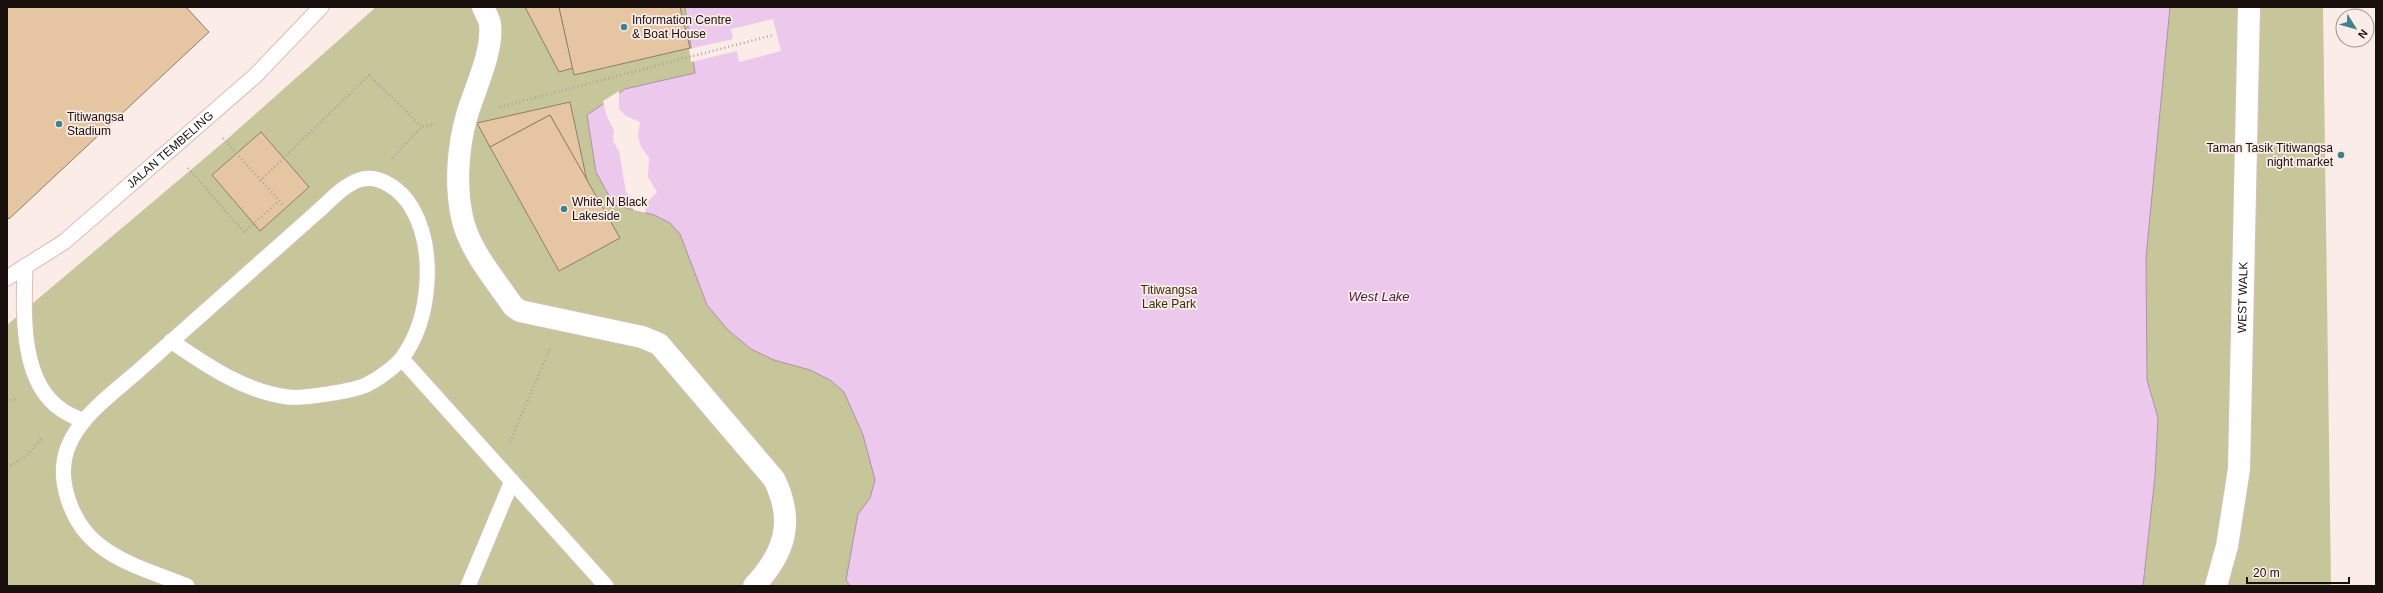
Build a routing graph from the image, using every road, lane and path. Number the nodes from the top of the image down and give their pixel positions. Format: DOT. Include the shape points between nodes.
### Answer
graph roads {
  1 [pos="321,7"];
  2 [pos="483,7"];
  3 [pos="2249,7"];
  4 [pos="773,35"];
  5 [pos="466,116"];
  6 [pos="422,127"];
  7 [pos="221,136"];
  8 [pos="186,166"];
  9 [pos="372,178"];
  10 [pos="260,180"];
  11 [pos="279,201"];
  12 [pos="301,226"];
  13 [pos="25,266"];
  14 [pos="7,278"];
  15 [pos="562,319"];
  16 [pos="171,341"];
  17 [pos="402,359"];
  18 [pos="61,410"];
  19 [pos="84,421"];
  20 [pos="7,468"];
  21 [pos="500,468"];
  22 [pos="512,481"];
  23 [pos="187,586"];
  24 [pos="468,586"];
  25 [pos="606,586"];
  26 [pos="754,586"];
  27 [pos="2216,586"];
  1 -- 13 [label="lane, JALAN TEMBELING" via="255,76 64,242"];
  2 -- 5 [label="street" via="490,24 486,61"];
  3 -- 27 [label="street, WEST WALK" via="2238,469 2227,546"];
  4 -- 5 [label="path"];
  5 -- 6 [label="path"];
  5 -- 15 [label="street" via="458,166 458,196 462,218 472,246 513,306 520,311"];
  6 -- 9 [label="path"];
  6 -- 10 [label="path" via="369,75"];
  7 -- 10 [label="path"];
  8 -- 11 [label="path" via="244,232"];
  9 -- 12 [label="lane" via="360,180 346,187"];
  9 -- 17 [label="lane" via="387,183 400,192 412,208 427,246 428,284 417,329"];
  10 -- 11 [label="path"];
  11 -- 12 [label="path"];
  12 -- 16 [label="lane"];
  13 -- 14 [label="lane, JALAN TEMBELING"];
  13 -- 18 [label="lane" via="25,325 29,360 38,382"];
  15 -- 21 [label="path"];
  15 -- 26 [label="street" via="642,337 659,344 774,479 784,502 786,530 775,559"];
  16 -- 17 [label="lane" via="210,368 242,384 289,397 323,394 367,385"];
  16 -- 19 [label="lane"];
  17 -- 21 [label="lane"];
  18 -- 19 [label="lane"];
  18 -- 20 [label="path" via="51,428 26,456"];
  19 -- 23 [label="lane" via="68,447 63,468 66,490 85,531 115,556"];
  21 -- 22 [label="lane"];
  22 -- 24 [label="lane"];
  22 -- 25 [label="lane"];
}
